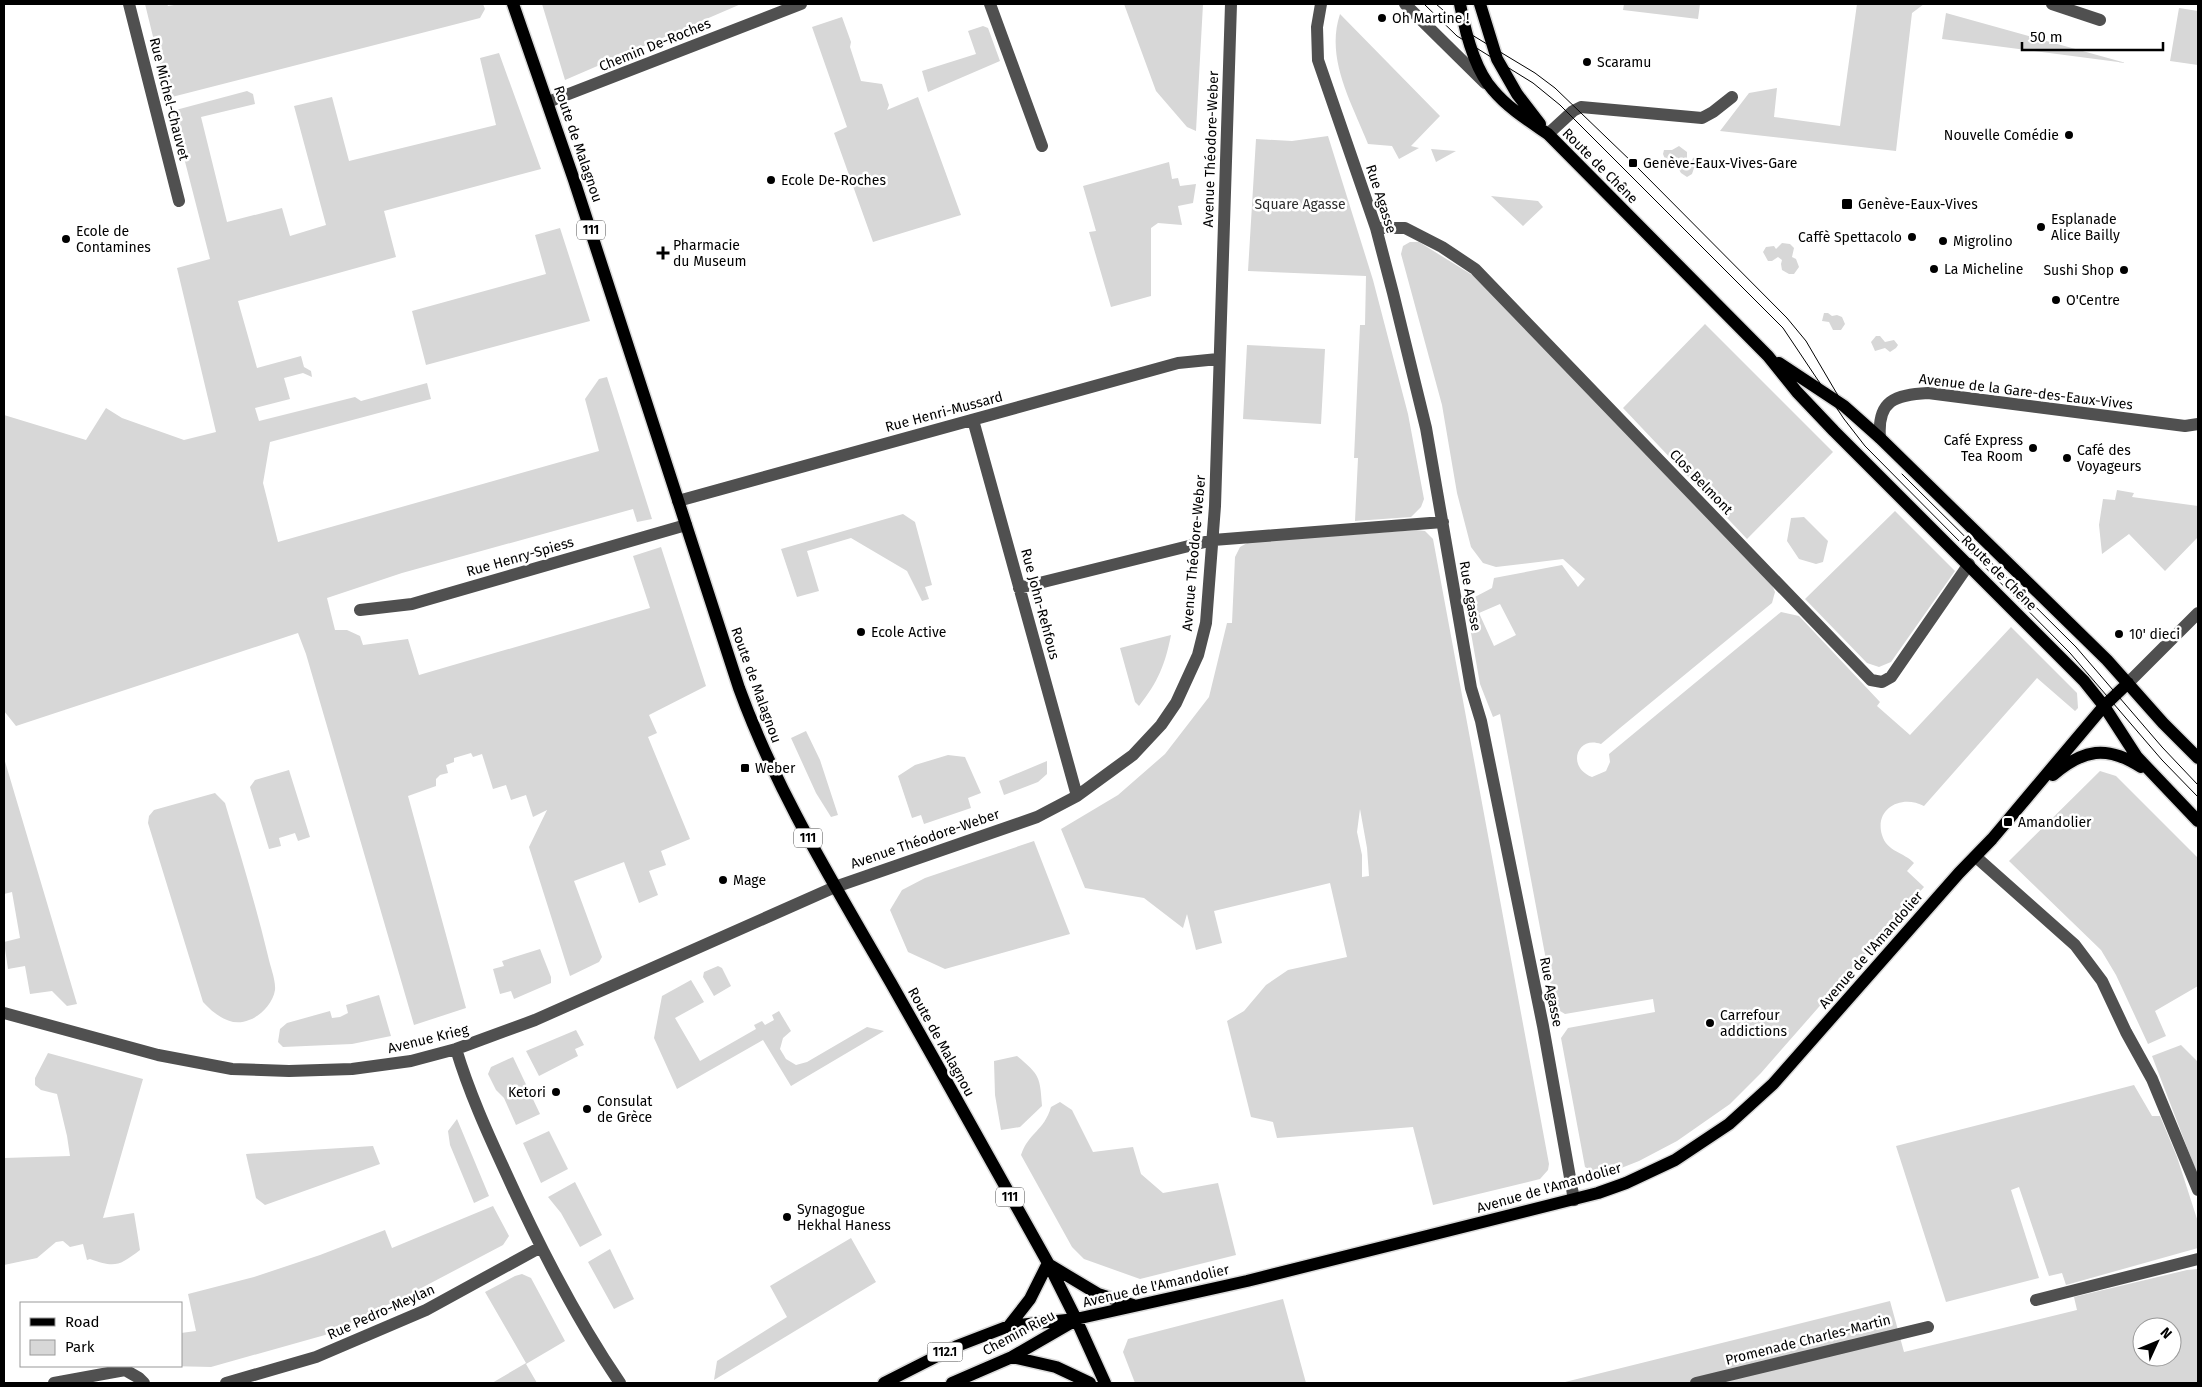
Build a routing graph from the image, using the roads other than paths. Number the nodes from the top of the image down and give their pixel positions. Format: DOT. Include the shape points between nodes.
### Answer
graph roads {
  1 [pos="129,4"];
  2 [pos="513,4"];
  3 [pos="800,4"];
  4 [pos="990,4"];
  5 [pos="1231,4"];
  6 [pos="1321,4"];
  7 [pos="1405,4"];
  8 [pos="1460,4"];
  9 [pos="1480,4"];
  10 [pos="2052,4"];
  11 [pos="2100,20"];
  12 [pos="1491,89"];
  13 [pos="1732,97"];
  14 [pos="548,102"];
  15 [pos="1548,134"];
  16 [pos="1042,146"];
  17 [pos="179,201"];
  18 [pos="1376,228"];
  19 [pos="1768,356"];
  20 [pos="1218,359"];
  21 [pos="973,420"];
  22 [pos="2198,424"];
  23 [pos="1880,438"];
  24 [pos="678,501"];
  25 [pos="1442,522"];
  26 [pos="686,525"];
  27 [pos="1213,540"];
  28 [pos="1970,564"];
  29 [pos="1019,588"];
  30 [pos="360,610"];
  31 [pos="2198,612"];
  32 [pos="2128,683"];
  33 [pos="2104,706"];
  34 [pos="2198,758"];
  35 [pos="2151,774"];
  36 [pos="2033,792"];
  37 [pos="1077,796"];
  38 [pos="2198,821"];
  39 [pos="1976,857"];
  40 [pos="835,887"];
  41 [pos="4,1013"];
  42 [pos="456,1049"];
  43 [pos="2198,1190"];
  44 [pos="1574,1200"];
  45 [pos="541,1248"];
  46 [pos="2198,1259"];
  47 [pos="1048,1263"];
  48 [pos="2036,1300"];
  49 [pos="1136,1306"];
  50 [pos="1076,1319"];
  51 [pos="1009,1326"];
  52 [pos="1928,1327"];
  53 [pos="1012,1357"];
  54 [pos="54,1383"];
  55 [pos="144,1383"];
  56 [pos="226,1383"];
  57 [pos="620,1383"];
  58 [pos="884,1383"];
  59 [pos="952,1383"];
  60 [pos="1090,1383"];
  61 [pos="1105,1383"];
  62 [pos="1696,1383"];
  1 -- 17 [label="street, Rue Michel-Chauvet"];
  2 -- 14 [label="main road, Route de Malagnou / 111"];
  3 -- 14 [label="street, Chemin De-Roches"];
  4 -- 16 [label="street"];
  5 -- 20 [label="street, Avenue Théodore-Weber"];
  6 -- 18 [label="street, Rue Agasse" via="1317,27 1318,60"];
  7 -- 12 [label="street, Route de Chêne"];
  8 -- 12 [label="main road" via="1476,61"];
  9 -- 15 [label="main road" via="1497,59 1517,94"];
  10 -- 11 [label="street"];
  12 -- 15 [label="main road, Route de Chêne" via="1508,106"];
  13 -- 15 [label="street" via="1702,118 1581,107"];
  14 -- 24 [label="main road, Route de Malagnou / 111"];
  15 -- 19 [label="main road, Route de Chêne"];
  18 -- 25 [label="street, Rue Agasse" via="1426,428"];
  18 -- 28 [label="street, Clos Belmont" via="1405,228 1475,269 1871,680 1882,682 1891,677"];
  19 -- 23 [label="main road, Route de Chêne" via="1844,406"];
  19 -- 28 [label="main road, Route de Chêne" via="1797,392"];
  20 -- 21 [label="street, Rue Henri-Mussard" via="1178,363"];
  20 -- 27 [label="street, Avenue Théodore-Weber"];
  21 -- 24 [label="street, Rue Henri-Mussard"];
  21 -- 29 [label="street, Rue John-Rehfous"];
  22 -- 23 [label="street, Avenue de la Gare-des-Eaux-Vives" via="2185,426 1928,393 1909,394 1890,402 1880,416"];
  23 -- 32 [label="main road, Route de Chêne"];
  24 -- 26 [label="main road, Route de Malagnou / 111"];
  25 -- 27 [label="street"];
  25 -- 44 [label="street, Rue Agasse" via="1471,688 1482,721"];
  26 -- 30 [label="street, Rue Henry-Spiess" via="412,604"];
  26 -- 40 [label="main road, Route de Malagnou / 111" via="739,688 761,744"];
  27 -- 29 [label="street"];
  27 -- 37 [label="street, Avenue Théodore-Weber" via="1206,622 1198,655 1176,703 1162,725 1133,755"];
  28 -- 33 [label="main road, Route de Chêne" via="2084,681"];
  29 -- 37 [label="street, Rue John-Rehfous"];
  31 -- 32 [label="street"];
  32 -- 33 [label="main road, Avenue de l'Amandolier"];
  32 -- 34 [label="main road, Route de Chêne"];
  33 -- 35 [label="main road, Route de Chêne"];
  33 -- 36 [label="main road, Avenue de l'Amandolier"];
  35 -- 36 [label="main road" via="2119,754 2094,752 2060,769"];
  35 -- 38 [label="main road, Route de Chêne"];
  36 -- 39 [label="main road, Avenue de l'Amandolier"];
  37 -- 40 [label="street, Avenue Théodore-Weber" via="1037,817"];
  39 -- 43 [label="street" via="2075,946 2094,969 2152,1079"];
  39 -- 44 [label="main road, Avenue de l'Amandolier" via="1773,1084 1729,1124 1695,1148 1651,1172"];
  40 -- 42 [label="street, Avenue Krieg" via="535,1020"];
  40 -- 47 [label="main road, Route de Malagnou / 111"];
  41 -- 42 [label="street, Avenue Krieg" via="158,1055 232,1069 352,1069 389,1065"];
  42 -- 45 [label="street" via="473,1100"];
  44 -- 49 [label="main road, Avenue de l'Amandolier"];
  45 -- 56 [label="street, Rue Pedro-Meylan" via="426,1310 316,1357"];
  45 -- 57 [label="street"];
  46 -- 48 [label="street"];
  47 -- 49 [label="main road" via="1098,1294"];
  47 -- 50 [label="main road, Route de Malagnou / 111"];
  47 -- 51 [label="main road" via="1034,1293"];
  49 -- 50 [label="main road, Avenue de l'Amandolier"];
  50 -- 51 [label="main road, Chemin Rieu / 112.1"];
  50 -- 53 [label="main road, Chemin Rieu / 112.1"];
  50 -- 61 [label="main road, Route de Malagnou / 111"];
  51 -- 58 [label="main road, Chemin Rieu / 112.1" via="957,1346"];
  52 -- 62 [label="street, Promenade Charles-Martin"];
  53 -- 59 [label="main road, Chemin Rieu / 112.1"];
  53 -- 60 [label="main road" via="1056,1367"];
  54 -- 55 [label="street" via="125,1370"];
}
